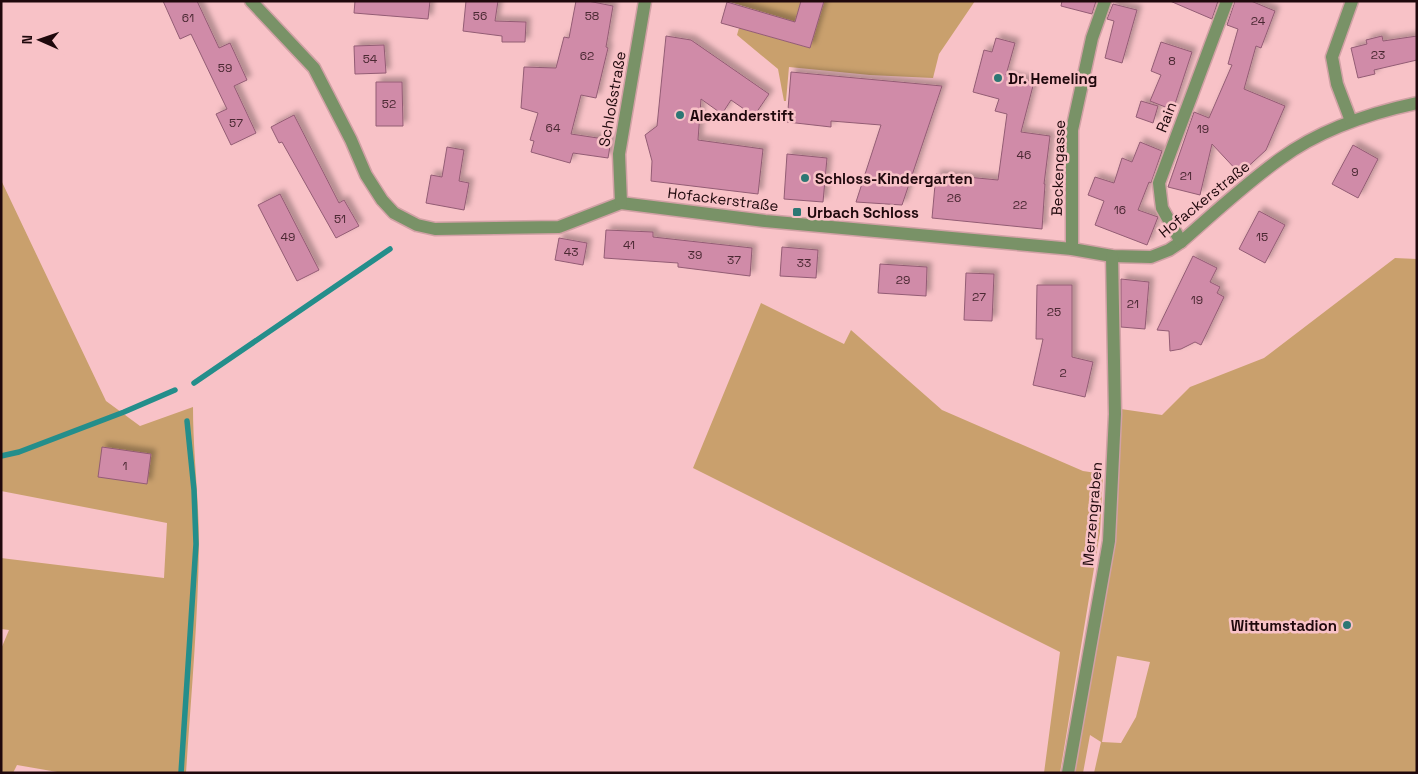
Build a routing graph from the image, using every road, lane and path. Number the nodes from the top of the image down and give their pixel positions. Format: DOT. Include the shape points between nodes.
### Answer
graph roads {
  1 [pos="251,1"];
  2 [pos="645,1"];
  3 [pos="1105,1"];
  4 [pos="1227,1"];
  5 [pos="1352,1"];
  6 [pos="1417,103"];
  7 [pos="1351,121"];
  8 [pos="621,203"];
  9 [pos="1181,242"];
  10 [pos="1072,249"];
  11 [pos="1112,256"];
  12 [pos="1068,773"];
  1 -- 8 [label="street, Hofackerstraße" via="314,68 366,175 394,214 435,229 559,227"];
  2 -- 8 [label="street, Schloßstraße" via="619,154"];
  3 -- 10 [label="street, Beckengasse" via="1092,38 1072,130"];
  4 -- 9 [label="street, Rain" via="1159,183 1162,208"];
  5 -- 7 [label="street" via="1332,57 1337,84"];
  6 -- 7 [label="street, Hofackerstraße"];
  7 -- 9 [label="street, Hofackerstraße" via="1281,158"];
  8 -- 10 [label="street, Hofackerstraße"];
  9 -- 11 [label="street, Hofackerstraße" via="1151,257"];
  10 -- 11 [label="street, Hofackerstraße"];
  11 -- 12 [label="street, Merzengraben" via="1116,414 1109,541"];
}
